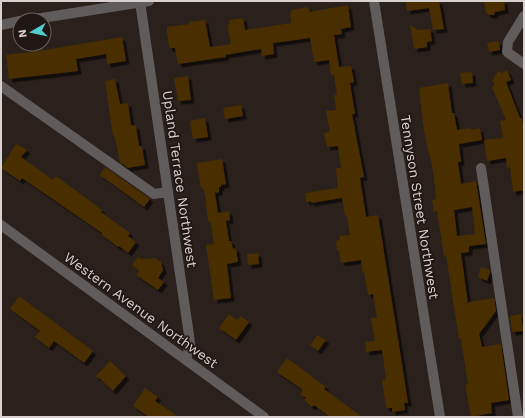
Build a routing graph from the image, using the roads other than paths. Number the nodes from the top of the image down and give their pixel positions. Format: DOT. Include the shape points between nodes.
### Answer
graph roads {
  1 [pos="374,1"];
  2 [pos="144,2"];
  3 [pos="52,16"];
  4 [pos="524,16"];
  5 [pos="12,23"];
  6 [pos="1,24"];
  7 [pos="524,64"];
  8 [pos="1,86"];
  9 [pos="481,168"];
  10 [pos="168,192"];
  11 [pos="1,225"];
  12 [pos="186,360"];
  13 [pos="264,417"];
  14 [pos="440,417"];
  15 [pos="518,417"];
  1 -- 14 [label="street, Tennyson Street Northwest"];
  2 -- 3 [label="street"];
  2 -- 10 [label="street, Upland Terrace Northwest"];
  4 -- 7 [label="street" via="508,42 507,52"];
  5 -- 6 [label="street"];
  8 -- 10 [label="street" via="154,194"];
  9 -- 15 [label="street"];
  10 -- 12 [label="street, Upland Terrace Northwest" via="190,344"];
  11 -- 12 [label="street, Western Avenue Northwest"];
  12 -- 13 [label="street, Western Avenue Northwest"];
}
